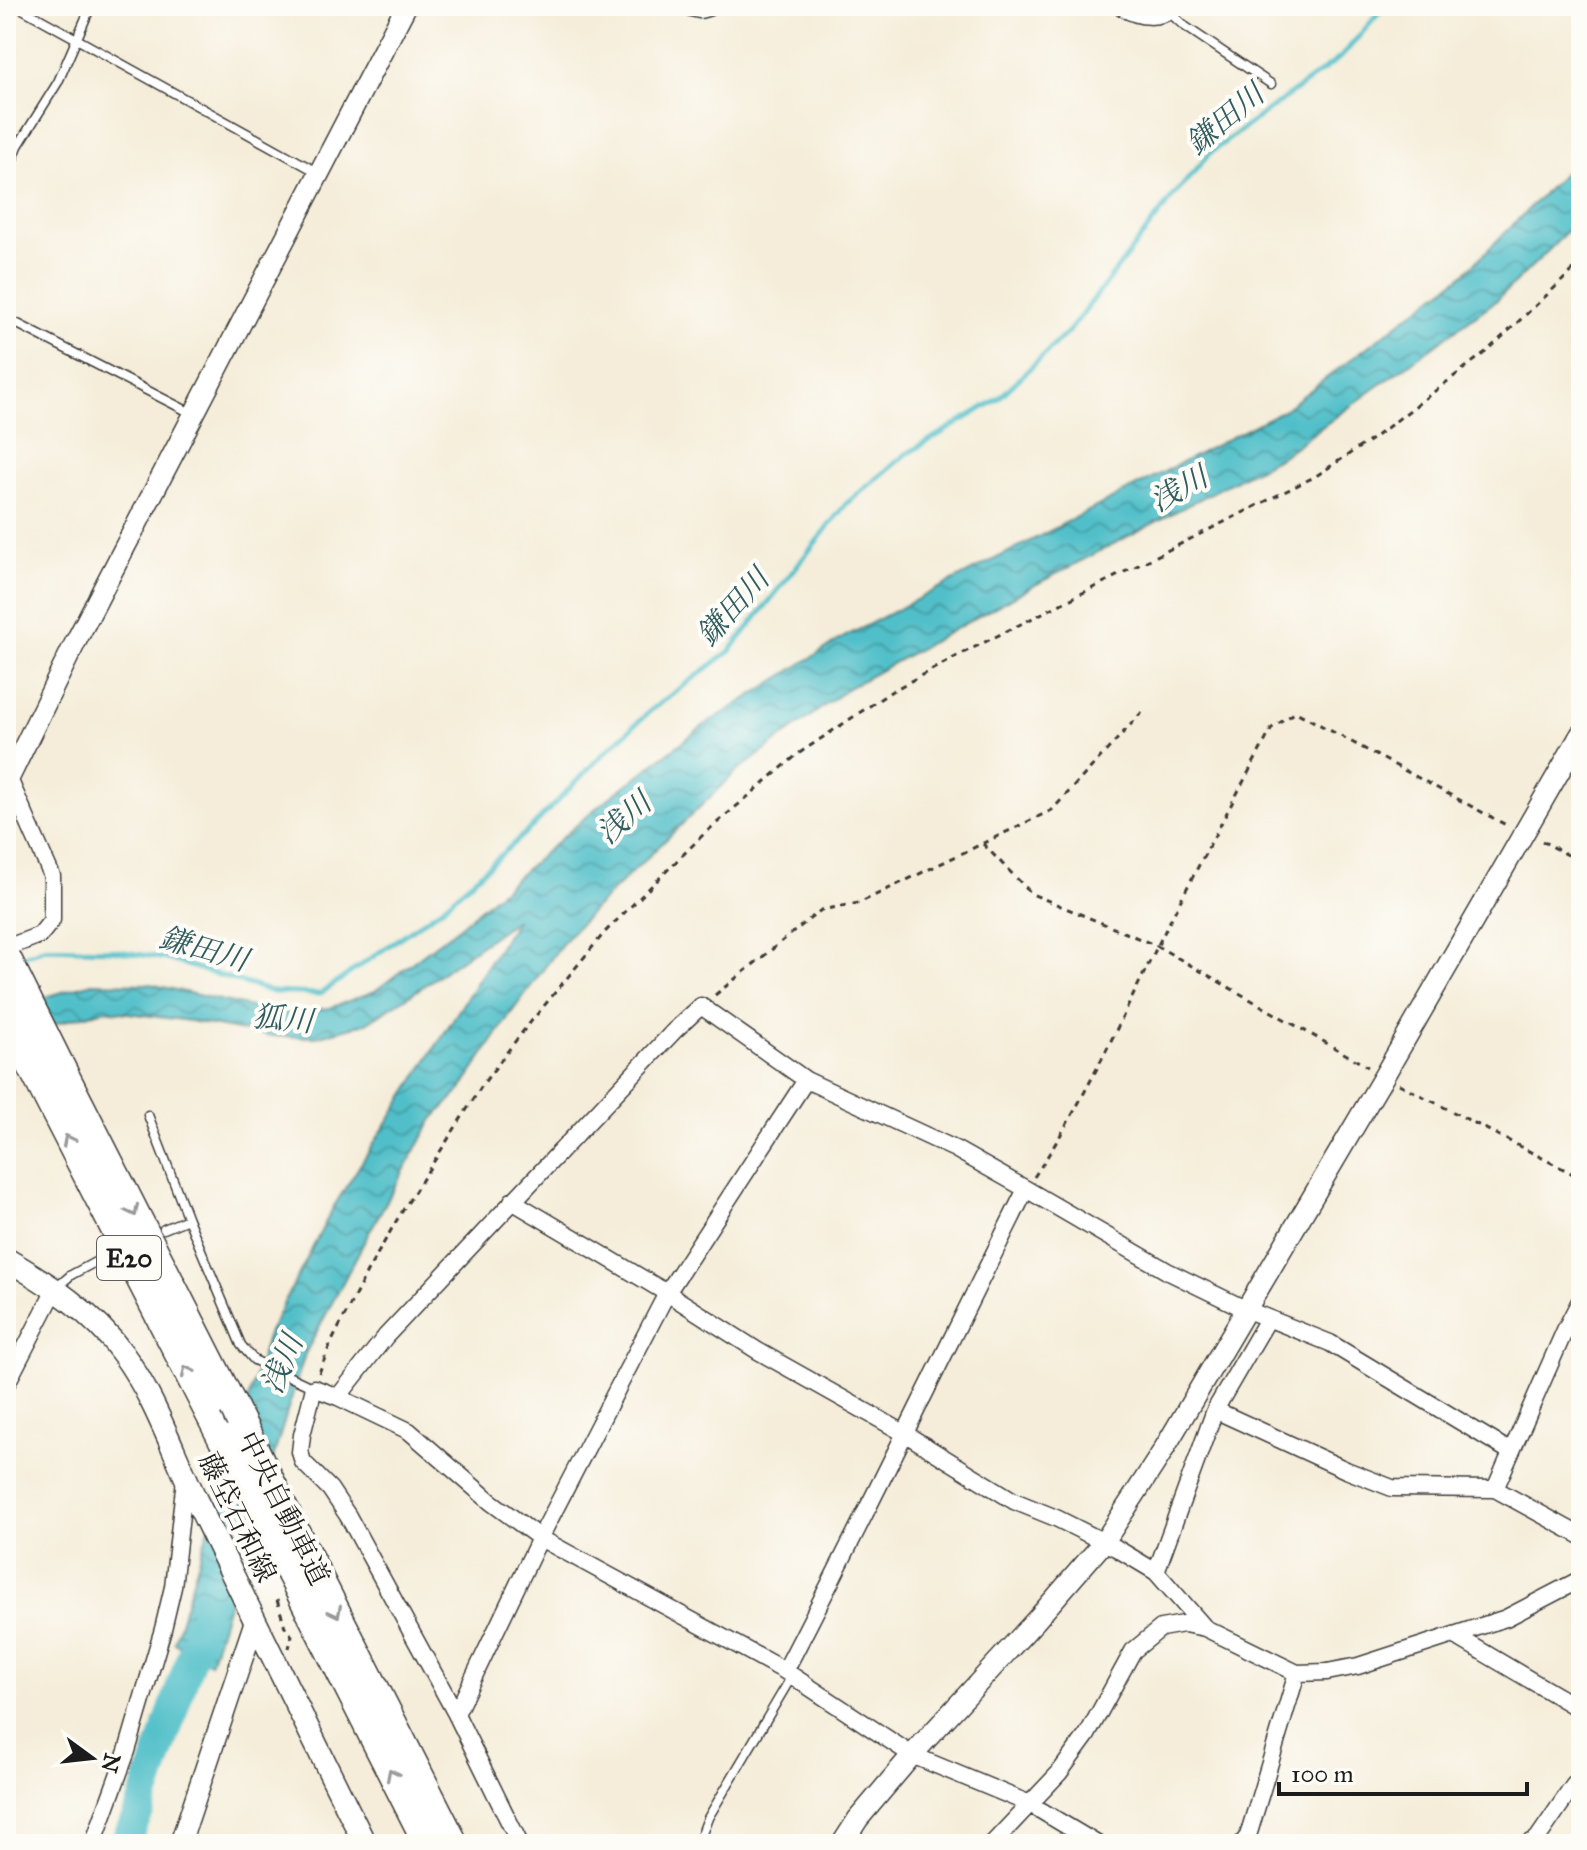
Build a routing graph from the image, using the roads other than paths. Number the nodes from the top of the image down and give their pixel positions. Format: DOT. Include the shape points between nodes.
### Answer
graph roads {
  1 [pos="17,6"];
  2 [pos="91,6"];
  3 [pos="406,6"];
  4 [pos="692,6"];
  5 [pos="707,6"];
  6 [pos="1124,6"];
  7 [pos="1171,8"];
  8 [pos="77,39"];
  9 [pos="1271,84"];
  10 [pos="319,173"];
  11 [pos="6,177"];
  12 [pos="6,318"];
  13 [pos="193,414"];
  14 [pos="1581,734"];
  15 [pos="8,775"];
  16 [pos="6,948"];
  17 [pos="6,957"];
  18 [pos="6,1016"];
  19 [pos="47,1071"];
  20 [pos="806,1080"];
  21 [pos="148,1115"];
  22 [pos="1026,1189"];
  23 [pos="512,1201"];
  24 [pos="188,1219"];
  25 [pos="164,1229"];
  26 [pos="6,1259"];
  27 [pos="99,1260"];
  28 [pos="56,1288"];
  29 [pos="667,1293"];
  30 [pos="1581,1299"];
  31 [pos="1245,1309"];
  32 [pos="1268,1319"];
  33 [pos="6,1385"];
  34 [pos="309,1386"];
  35 [pos="338,1397"];
  36 [pos="1215,1410"];
  37 [pos="904,1433"];
  38 [pos="1511,1452"];
  39 [pos="185,1477"];
  40 [pos="1495,1489"];
  41 [pos="1581,1536"];
  42 [pos="540,1538"];
  43 [pos="1104,1542"];
  44 [pos="1156,1572"];
  45 [pos="1581,1579"];
  46 [pos="255,1621"];
  47 [pos="1205,1628"];
  48 [pos="1454,1635"];
  49 [pos="789,1673"];
  50 [pos="1297,1673"];
  51 [pos="1581,1710"];
  52 [pos="456,1714"];
  53 [pos="912,1755"];
  54 [pos="1581,1783"];
  55 [pos="1030,1804"];
  56 [pos="93,1844"];
  57 [pos="180,1844"];
  58 [pos="365,1844"];
  59 [pos="428,1844"];
  60 [pos="454,1844"];
  61 [pos="520,1844"];
  62 [pos="698,1844"];
  63 [pos="842,1844"];
  64 [pos="992,1844"];
  65 [pos="1097,1844"];
  66 [pos="1242,1844"];
  67 [pos="1528,1844"];
  1 -- 8 [label="lane"];
  2 -- 8 [label="lane"];
  3 -- 10 [label="street"];
  4 -- 5 [label="street"];
  6 -- 7 [label="street" via="1147,14"];
  7 -- 9 [label="lane" via="1183,25"];
  8 -- 10 [label="lane"];
  8 -- 11 [label="lane"];
  10 -- 13 [label="street"];
  12 -- 13 [label="lane"];
  13 -- 15 [label="street"];
  14 -- 31 [label="street"];
  15 -- 16 [label="street" via="52,876 52,920 40,935"];
  17 -- 19 [label="highway, 中央自動車道 / E20"];
  18 -- 19 [label="highway, 中央自動車道 / E20"];
  59 -- 19 [label="highway, 中央自動車道 / E20, one-way, bridge" via="223,1440"];
  19 -- 60 [label="highway, 中央自動車道 / E20, one-way, bridge" via="234,1408"];
  20 -- 22 [label="street" via="955,1149"];
  20 -- 23 [label="street" via="701,1006"];
  20 -- 29 [label="street"];
  21 -- 24 [label="lane"];
  22 -- 31 [label="street" via="1167,1271"];
  22 -- 37 [label="street"];
  23 -- 29 [label="street"];
  23 -- 35 [label="street" via="386,1336"];
  24 -- 25 [label="lane"];
  24 -- 34 [label="lane" via="241,1345 254,1360"];
  26 -- 28 [label="main road, 藤垈石和線"];
  27 -- 28 [label="lane"];
  28 -- 33 [label="street"];
  28 -- 39 [label="main road, 藤垈石和線" via="124,1354"];
  29 -- 37 [label="street"];
  29 -- 42 [label="street"];
  30 -- 38 [label="street"];
  31 -- 32 [label="street"];
  31 -- 43 [label="street"];
  32 -- 36 [label="street"];
  32 -- 38 [label="street" via="1330,1343"];
  34 -- 35 [label="street"];
  34 -- 52 [label="street" via="303,1462 348,1516"];
  35 -- 42 [label="street" via="409,1431"];
  36 -- 40 [label="street" via="1392,1488"];
  36 -- 44 [label="street"];
  37 -- 43 [label="street" via="1014,1501"];
  37 -- 49 [label="street"];
  38 -- 40 [label="street"];
  39 -- 46 [label="main road, 藤垈石和線"];
  39 -- 56 [label="street" via="166,1615 127,1751"];
  40 -- 41 [label="street"];
  42 -- 49 [label="street"];
  42 -- 52 [label="street"];
  43 -- 44 [label="street"];
  43 -- 53 [label="street"];
  44 -- 47 [label="street"];
  45 -- 48 [label="street" via="1506,1618"];
  46 -- 57 [label="street"];
  46 -- 58 [label="main road, 藤垈石和線"];
  47 -- 50 [label="street"];
  47 -- 55 [label="street" via="1161,1628 1133,1651 1087,1735"];
  48 -- 50 [label="street" via="1358,1666"];
  48 -- 51 [label="street"];
  49 -- 53 [label="street"];
  49 -- 62 [label="lane"];
  50 -- 66 [label="street"];
  52 -- 61 [label="street"];
  53 -- 55 [label="street"];
  53 -- 63 [label="street"];
  54 -- 67 [label="street"];
  55 -- 64 [label="street"];
  55 -- 65 [label="street"];
}
